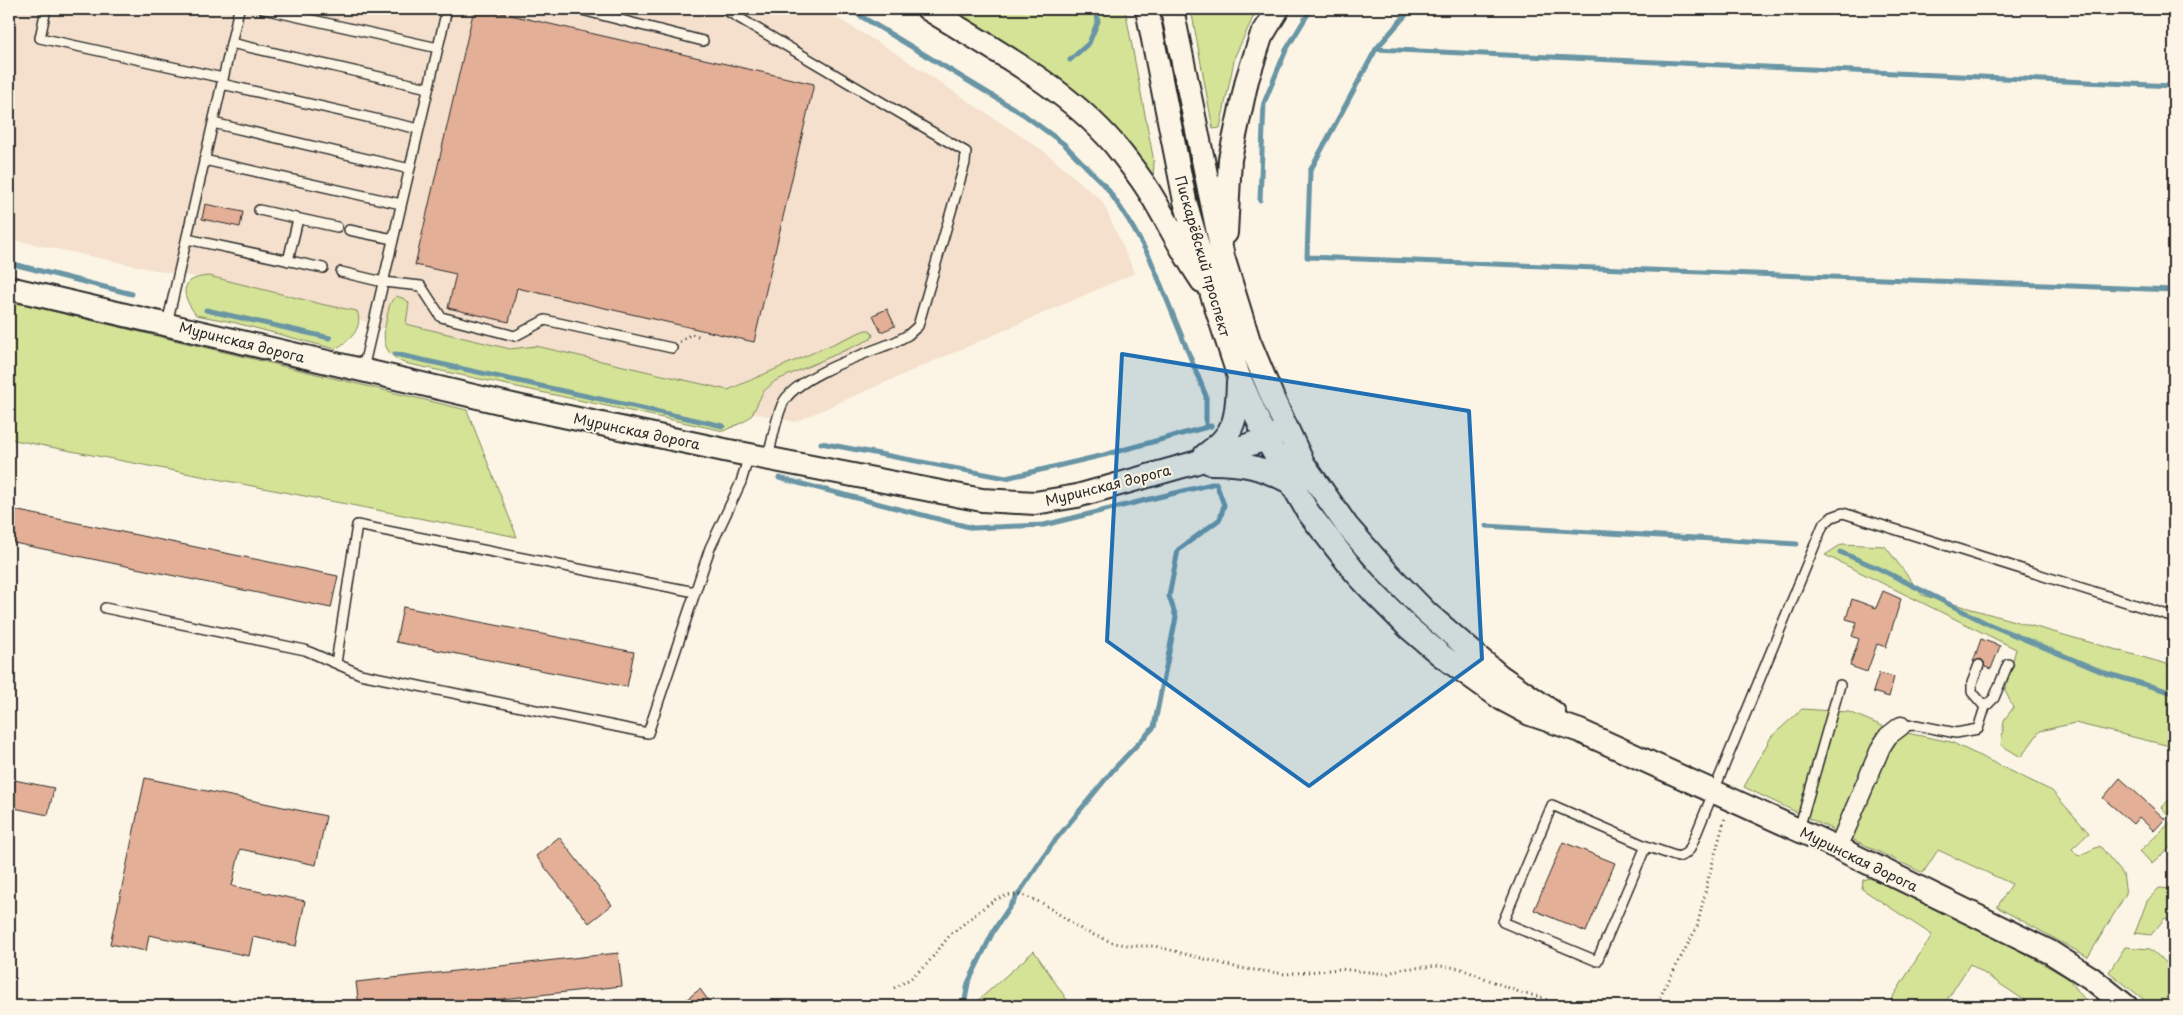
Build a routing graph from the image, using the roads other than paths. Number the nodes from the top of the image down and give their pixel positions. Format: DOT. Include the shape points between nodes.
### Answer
graph roads {
  1 [pos="46,9"];
  2 [pos="239,9"];
  3 [pos="263,9"];
  4 [pos="447,9"];
  5 [pos="578,9"];
  6 [pos="724,9"];
  7 [pos="928,9"];
  8 [pos="1147,9"];
  9 [pos="1172,9"];
  10 [pos="1278,9"];
  11 [pos="703,41"];
  12 [pos="231,43"];
  13 [pos="438,48"];
  14 [pos="222,81"];
  15 [pos="428,88"];
  16 [pos="213,123"];
  17 [pos="419,129"];
  18 [pos="204,160"];
  19 [pos="410,169"];
  20 [pos="401,204"];
  21 [pos="259,210"];
  22 [pos="298,219"];
  23 [pos="337,227"];
  24 [pos="349,230"];
  25 [pos="187,239"];
  26 [pos="393,240"];
  27 [pos="1223,257"];
  28 [pos="288,261"];
  29 [pos="323,268"];
  30 [pos="341,272"];
  31 [pos="383,282"];
  32 [pos="9,288"];
  33 [pos="1212,295"];
  34 [pos="167,324"];
  35 [pos="672,348"];
  36 [pos="362,371"];
  37 [pos="1238,374"];
  38 [pos="1287,429"];
  39 [pos="1266,439"];
  40 [pos="758,456"];
  41 [pos="1194,463"];
  42 [pos="1290,482"];
  43 [pos="695,592"];
  44 [pos="105,608"];
  45 [pos="2174,617"];
  46 [pos="336,663"];
  47 [pos="2008,664"];
  48 [pos="1979,665"];
  49 [pos="1840,685"];
  50 [pos="1985,708"];
  51 [pos="1901,726"];
  52 [pos="1580,731"];
  53 [pos="1722,794"];
  54 [pos="1799,830"];
  55 [pos="1646,846"];
  56 [pos="1838,848"];
  57 [pos="2126,1006"];
  1 -- 14 [label="lane" via="40,38"];
  2 -- 12 [label="lane"];
  3 -- 13 [label="lane"];
  4 -- 13 [label="lane"];
  5 -- 11 [label="lane"];
  6 -- 40 [label="lane" via="966,152 918,326 895,342 812,377 794,388 782,404"];
  7 -- 33 [label="street" via="1017,64 1072,103 1113,144 1149,191 1183,254"];
  8 -- 33 [label="street, Пискарёвский проспект" via="1185,201"];
  9 -- 27 [label="street, Пискарёвский проспект"];
  10 -- 27 [label="street" via="1261,37 1246,80 1230,159"];
  12 -- 14 [label="lane"];
  12 -- 15 [label="lane"];
  13 -- 15 [label="lane"];
  14 -- 16 [label="lane"];
  14 -- 17 [label="lane"];
  15 -- 17 [label="lane"];
  16 -- 18 [label="lane"];
  16 -- 19 [label="lane"];
  17 -- 19 [label="lane"];
  18 -- 20 [label="lane"];
  18 -- 25 [label="lane"];
  19 -- 20 [label="lane"];
  20 -- 26 [label="lane"];
  21 -- 22 [label="lane"];
  22 -- 23 [label="lane"];
  22 -- 28 [label="lane"];
  24 -- 26 [label="lane"];
  25 -- 28 [label="lane"];
  25 -- 34 [label="lane"];
  26 -- 31 [label="lane"];
  27 -- 38 [label="street, Пискарёвский проспект" via="1249,341"];
  28 -- 29 [label="lane"];
  30 -- 31 [label="lane"];
  31 -- 35 [label="lane" via="421,286 441,317 515,336 545,320"];
  31 -- 36 [label="lane"];
  32 -- 34 [label="street, Муринская дорога"];
  33 -- 37 [label="street, Пискарёвский проспект"];
  34 -- 36 [label="street, Муринская дорога"];
  36 -- 40 [label="street, Муринская дорога"];
  37 -- 39 [label="street, Пискарёвский проспект"];
  37 -- 41 [label="street" via="1238,411 1231,432"];
  38 -- 39 [label="street, Муринская дорога"];
  38 -- 52 [label="street, Муринская дорога" via="1303,463 1326,497 1388,573 1426,612 1500,676"];
  39 -- 41 [label="street, Муринская дорога"];
  39 -- 42 [label="street, Муринская дорога"];
  40 -- 41 [label="street, Муринская дорога" via="982,500 1035,503 1077,496"];
  40 -- 43 [label="lane" via="741,482 710,548"];
  41 -- 42 [label="street" via="1240,463"];
  42 -- 52 [label="street, Муринская дорога" via="1308,512 1355,572 1422,639 1472,680 1502,699 1530,714"];
  43 -- 46 [label="lane" via="648,733 360,674"];
  43 -- 46 [label="lane" via="357,525"];
  44 -- 46 [label="lane" via="305,650"];
  45 -- 53 [label="lane" via="1843,513 1832,517 1823,525"];
  47 -- 50 [label="lane" via="1994,698"];
  48 -- 50 [label="lane" via="1972,692"];
  49 -- 54 [label="lane"];
  50 -- 51 [label="lane" via="1978,730 1956,733 1916,725"];
  51 -- 56 [label="street" via="1888,736 1881,747"];
  52 -- 53 [label="street, Муринская дорога"];
  53 -- 54 [label="street, Муринская дорога"];
  53 -- 55 [label="lane" via="1685,854 1678,857"];
  54 -- 56 [label="street, Муринская дорога"];
  55 -- 55 [label="lane" via="1597,961 1503,922 1552,804"];
  56 -- 57 [label="street, Муринская дорога" via="2050,952 2091,978"];
}
